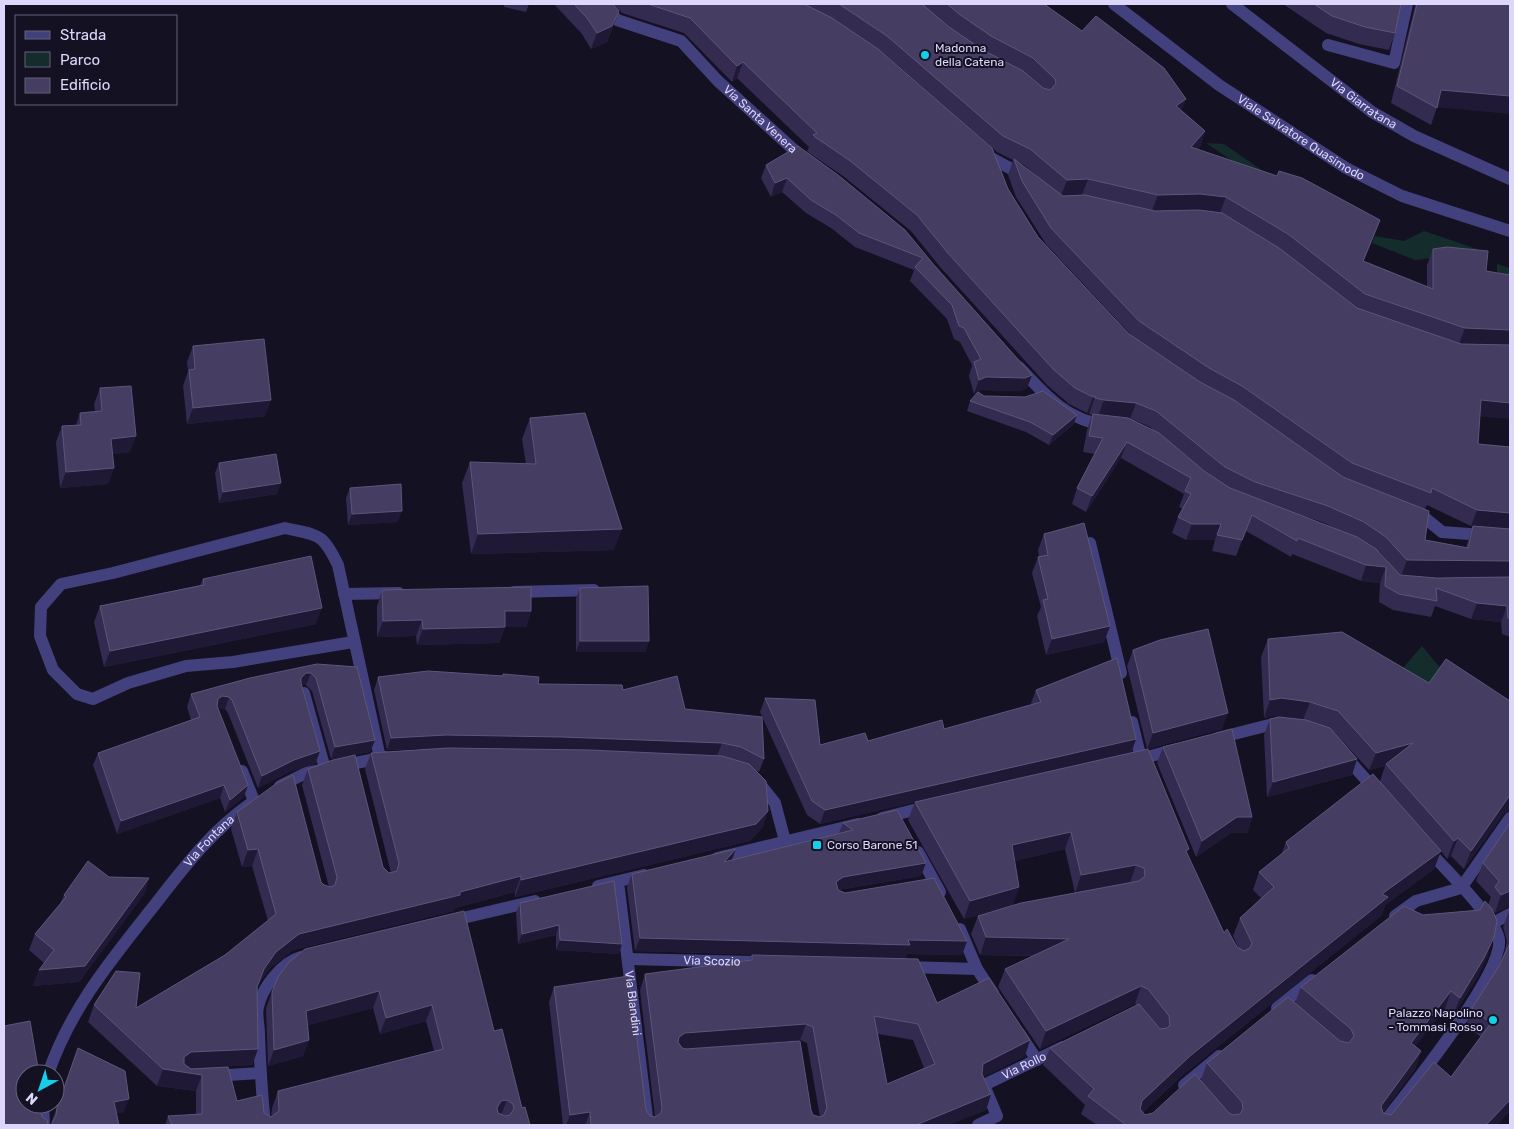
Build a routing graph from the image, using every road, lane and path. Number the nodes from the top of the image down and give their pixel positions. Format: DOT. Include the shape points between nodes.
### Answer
graph roads {
  1 [pos="603,4"];
  2 [pos="1114,4"];
  3 [pos="1232,4"];
  4 [pos="1407,4"];
  5 [pos="1328,45"];
  6 [pos="818,168"];
  7 [pos="1000,176"];
  8 [pos="1510,179"];
  9 [pos="1032,182"];
  10 [pos="1510,231"];
  11 [pos="1012,359"];
  12 [pos="1041,391"];
  13 [pos="1029,396"];
  14 [pos="1116,426"];
  15 [pos="1403,511"];
  16 [pos="1510,537"];
  17 [pos="1090,543"];
  18 [pos="596,590"];
  19 [pos="499,592"];
  20 [pos="412,593"];
  21 [pos="344,594"];
  22 [pos="353,642"];
  23 [pos="1123,684"];
  24 [pos="304,692"];
  25 [pos="1130,712"];
  26 [pos="1292,727"];
  27 [pos="1210,741"];
  28 [pos="1335,744"];
  29 [pos="1191,746"];
  30 [pos="398,757"];
  31 [pos="237,758"];
  32 [pos="380,758"];
  33 [pos="1146,761"];
  34 [pos="1122,763"];
  35 [pos="325,770"];
  36 [pos="744,772"];
  37 [pos="254,801"];
  38 [pos="1386,802"];
  39 [pos="943,804"];
  40 [pos="1510,818"];
  41 [pos="1417,838"];
  42 [pos="910,840"];
  43 [pos="785,841"];
  44 [pos="701,862"];
  45 [pos="655,873"];
  46 [pos="618,882"];
  47 [pos="590,888"];
  48 [pos="1461,888"];
  49 [pos="544,899"];
  50 [pos="947,905"];
  51 [pos="1510,914"];
  52 [pos="1493,923"];
  53 [pos="439,924"];
  54 [pos="962,925"];
  55 [pos="1382,925"];
  56 [pos="314,954"];
  57 [pos="628,959"];
  58 [pos="767,963"];
  59 [pos="887,966"];
  60 [pos="977,969"];
  61 [pos="1320,974"];
  62 [pos="999,1002"];
  63 [pos="1267,1016"];
  64 [pos="1010,1018"];
  65 [pos="1072,1042"];
  66 [pos="1232,1045"];
  67 [pos="1037,1060"];
  68 [pos="52,1064"];
  69 [pos="260,1073"];
  70 [pos="204,1076"];
  71 [pos="1175,1093"];
  72 [pos="265,1125"];
  73 [pos="648,1125"];
  74 [pos="978,1125"];
  75 [pos="1382,1125"];
  1 -- 6 [label="street, Via Santa Venera" via="617,20 681,41 718,81"];
  2 -- 10 [label="street, Viale Salvatore Quasimodo" via="1219,86 1346,168 1402,196"];
  3 -- 8 [label="street, Via Giarratana" via="1372,112 1414,136"];
  4 -- 5 [label="street" via="1394,63"];
  7 -- 9 [label="street" via="990,156 1019,171"];
  11 -- 12 [label="street"];
  12 -- 13 [label="street"];
  12 -- 14 [label="street" via="1077,418"];
  15 -- 16 [label="street" via="1425,518 1442,532"];
  17 -- 23 [label="street"];
  18 -- 19 [label="street"];
  20 -- 21 [label="street"];
  21 -- 22 [label="street"];
  21 -- 22 [label="street" via="338,565 326,541 313,534 285,528 61,584 41,607 40,636 52,670 77,694 93,699 128,683 186,666 233,662"];
  22 -- 32 [label="street"];
  24 -- 35 [label="street"];
  25 -- 33 [label="street"];
  26 -- 27 [label="street" via="1273,724"];
  28 -- 38 [label="street"];
  29 -- 33 [label="street"];
  30 -- 32 [label="street, Via Fontana"];
  31 -- 37 [label="street"];
  32 -- 35 [label="street, Via Fontana" via="357,767"];
  33 -- 34 [label="street"];
  35 -- 37 [label="street, Via Fontana" via="306,774 293,785"];
  36 -- 43 [label="street" via="759,781 775,803"];
  37 -- 68 [label="street, Via Fontana" via="211,837 93,982 68,1024"];
  39 -- 43 [label="street" via="899,818"];
  40 -- 48 [label="street"];
  41 -- 48 [label="street"];
  42 -- 50 [label="street" via="929,882"];
  43 -- 44 [label="street"];
  45 -- 46 [label="street"];
  46 -- 47 [label="street"];
  46 -- 57 [label="street, Via Blandini"];
  48 -- 52 [label="street"];
  48 -- 55 [label="street" via="1416,901"];
  49 -- 53 [label="street"];
  51 -- 52 [label="street"];
  52 -- 75 [label="street" via="1499,941 1494,965 1468,1008"];
  54 -- 60 [label="street"];
  56 -- 69 [label="street" via="295,958 277,973 265,990 258,1008"];
  57 -- 58 [label="street, Via Scozio"];
  57 -- 73 [label="street, Via Blandini"];
  59 -- 60 [label="street"];
  60 -- 62 [label="street"];
  61 -- 63 [label="street" via="1285,1007"];
  64 -- 67 [label="street"];
  65 -- 67 [label="street, Via Rollo"];
  66 -- 71 [label="street" via="1192,1084"];
  67 -- 74 [label="street, Via Rollo" via="984,1085 997,1116"];
  69 -- 70 [label="street"];
  69 -- 72 [label="street"];
}
